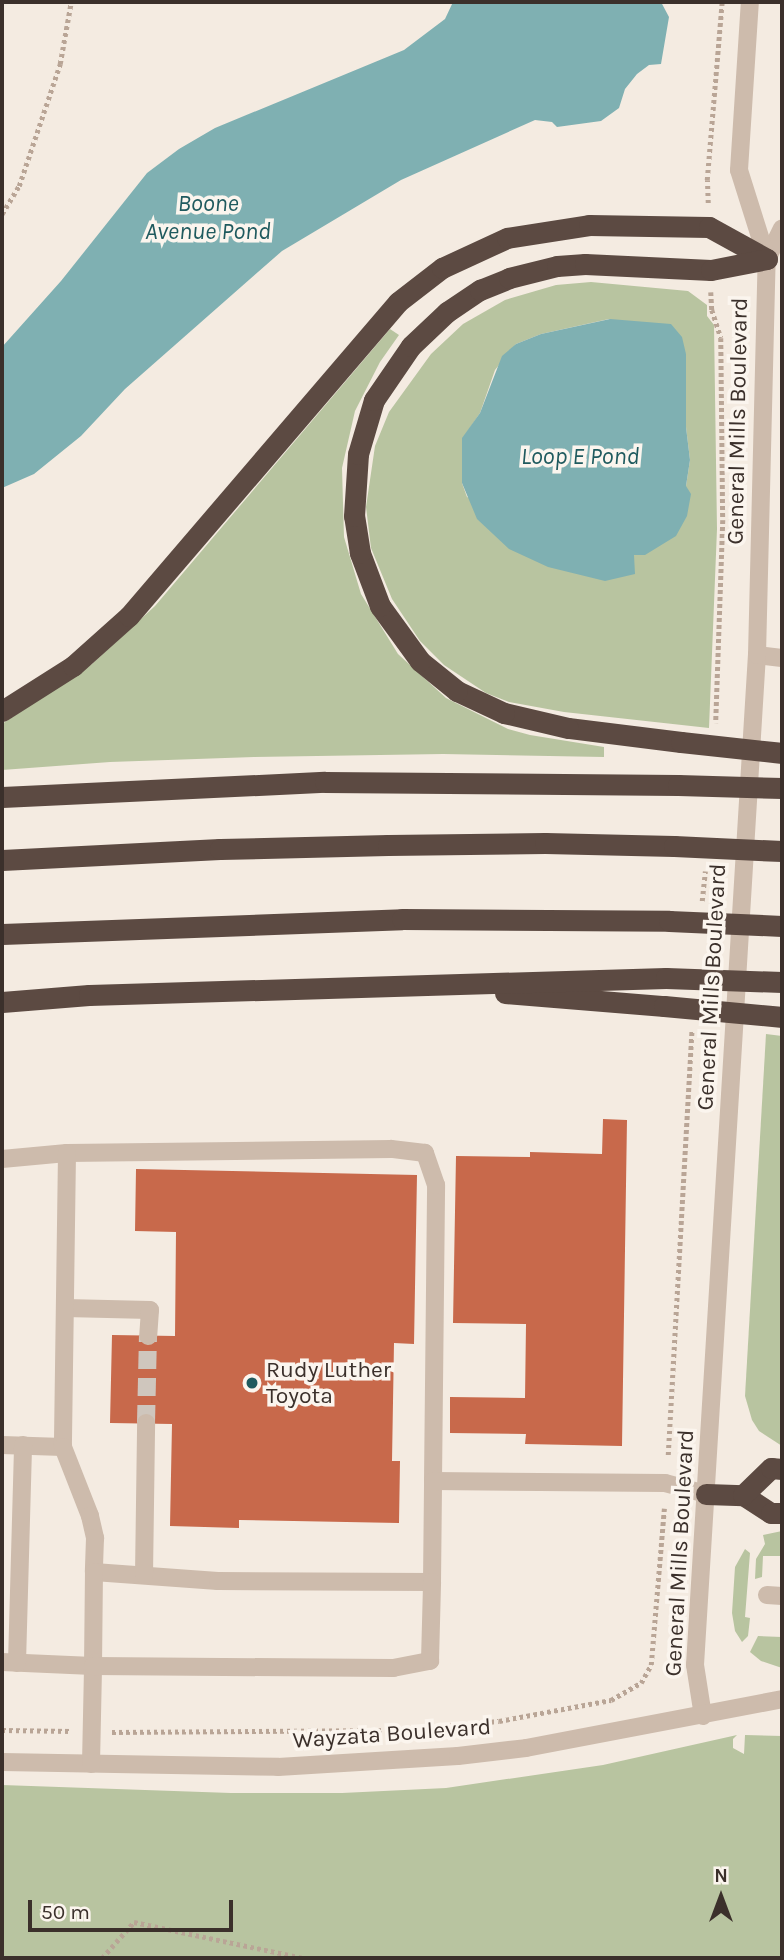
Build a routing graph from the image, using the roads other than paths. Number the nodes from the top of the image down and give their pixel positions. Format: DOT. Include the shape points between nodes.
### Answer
graph roads {
  1 [pos="750,2"];
  2 [pos="782,228"];
  3 [pos="767,259"];
  4 [pos="757,655"];
  5 [pos="782,658"];
  6 [pos="2,711"];
  7 [pos="782,752"];
  8 [pos="782,789"];
  9 [pos="2,797"];
  10 [pos="782,851"];
  11 [pos="2,860"];
  12 [pos="782,926"];
  13 [pos="2,934"];
  14 [pos="782,982"];
  15 [pos="419,986"];
  16 [pos="2,1002"];
  17 [pos="782,1017"];
  18 [pos="67,1153"];
  19 [pos="2,1159"];
  20 [pos="65,1308"];
  21 [pos="148,1336"];
  22 [pos="146,1423"];
  23 [pos="2,1445"];
  24 [pos="23,1445"];
  25 [pos="63,1447"];
  26 [pos="782,1469"];
  27 [pos="433,1482"];
  28 [pos="706,1494"];
  29 [pos="743,1495"];
  30 [pos="782,1513"];
  31 [pos="94,1572"];
  32 [pos="144,1575"];
  33 [pos="432,1582"];
  34 [pos="10,1662"];
  35 [pos="93,1666"];
  36 [pos="782,1699"];
  37 [pos="702,1716"];
  38 [pos="2,1762"];
  39 [pos="91,1764"];
  1 -- 3 [label="street, General Mills Boulevard" via="739,170"];
  2 -- 3 [label="street, General Mills Boulevard"];
  3 -- 4 [label="street, General Mills Boulevard"];
  3 -- 6 [label="highway" via="709,227 589,225 507,238 442,268 398,302 130,616 72,666"];
  3 -- 7 [label="highway, bridge" via="710,270 557,266 480,290 433,324 404,355 374,400 358,454 354,516 359,553 380,606 420,662 457,691 504,713 568,728"];
  4 -- 5 [label="street"];
  4 -- 28 [label="street, General Mills Boulevard"];
  8 -- 9 [label="highway, bridge" via="325,782"];
  10 -- 11 [label="highway, bridge" via="545,843 206,849"];
  12 -- 13 [label="highway, bridge" via="402,919"];
  14 -- 15 [label="highway, bridge" via="666,978"];
  15 -- 16 [label="highway" via="89,995"];
  15 -- 17 [label="highway, bridge"];
  18 -- 19 [label="street"];
  18 -- 20 [label="street"];
  18 -- 27 [label="street" via="391,1149 425,1153 436,1185"];
  20 -- 21 [label="street" via="150,1310"];
  20 -- 25 [label="street"];
  22 -- 32 [label="street"];
  23 -- 24 [label="street"];
  24 -- 25 [label="street"];
  24 -- 34 [label="street"];
  25 -- 31 [label="street" via="90,1516"];
  26 -- 29 [label="highway" via="771,1468"];
  27 -- 28 [label="street" via="665,1483"];
  27 -- 33 [label="street"];
  28 -- 29 [label="highway"];
  28 -- 37 [label="street, General Mills Boulevard" via="695,1665"];
  29 -- 30 [label="highway" via="771,1513"];
  31 -- 32 [label="street"];
  31 -- 35 [label="street"];
  32 -- 33 [label="street" via="218,1581"];
  33 -- 35 [label="street" via="430,1661 393,1668"];
  34 -- 35 [label="street"];
  35 -- 39 [label="street"];
  36 -- 37 [label="street, Wayzata Boulevard"];
  37 -- 39 [label="street, Wayzata Boulevard" via="458,1756 278,1767"];
  38 -- 39 [label="street, Wayzata Boulevard"];
}
